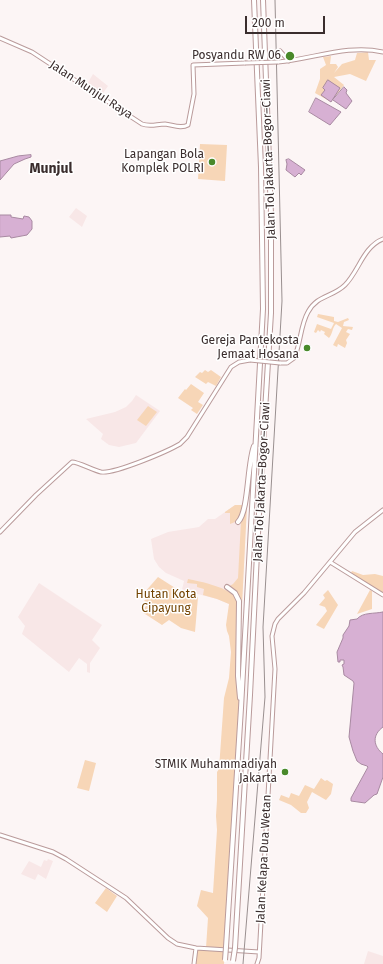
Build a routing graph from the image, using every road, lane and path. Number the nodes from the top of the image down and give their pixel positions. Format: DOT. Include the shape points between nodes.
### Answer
graph roads {
  1 [pos="254,0"];
  2 [pos="263,0"];
  3 [pos="0,38"];
  4 [pos="280,51"];
  5 [pos="383,52"];
  6 [pos="289,61"];
  7 [pos="383,239"];
  8 [pos="256,442"];
  9 [pos="383,510"];
  10 [pos="238,522"];
  11 [pos="0,532"];
  12 [pos="330,562"];
  13 [pos="227,587"];
  14 [pos="383,594"];
  15 [pos="241,708"];
  16 [pos="0,835"];
  17 [pos="196,948"];
  18 [pos="259,952"];
  19 [pos="225,962"];
  20 [pos="233,963"];
  21 [pos="194,964"];
  22 [pos="257,964"];
  1 -- 8 [label="highway, Jalan Tol Jakarta–Bogor–Ciawi" via="263,289"];
  2 -- 20 [label="highway, Jalan Tol Jakarta–Bogor–Ciawi, bridge" via="271,214 271,313"];
  3 -- 6 [label="street, Jalan Munjul Raya, bridge" via="32,52 142,124 149,126 188,126 194,97 193,65"];
  4 -- 6 [label="street"];
  5 -- 6 [label="street" via="348,51"];
  7 -- 11 [label="street, bridge" via="370,248 345,285 321,298 310,308 294,358 287,363 250,360 239,362 231,367 180,444 128,466 106,472 72,462"];
  8 -- 10 [label="highway" via="250,462 243,514"];
  8 -- 15 [label="highway, Jalan Tol Jakarta–Bogor–Ciawi"];
  9 -- 12 [label="street, Jalan Kelapa Dua Wetan" via="358,528"];
  12 -- 14 [label="street"];
  12 -- 18 [label="street, Jalan Kelapa Dua Wetan" via="280,616 273,632 275,669"];
  13 -- 15 [label="highway" via="235,593 239,601 238,676"];
  15 -- 19 [label="highway, Jalan Tol Jakarta–Bogor–Ciawi, bridge"];
  16 -- 17 [label="street" via="53,852 66,859 126,898 174,942"];
  17 -- 18 [label="street"];
  17 -- 21 [label="street"];
  18 -- 22 [label="street, Jalan Kelapa Dua Wetan"];
}
